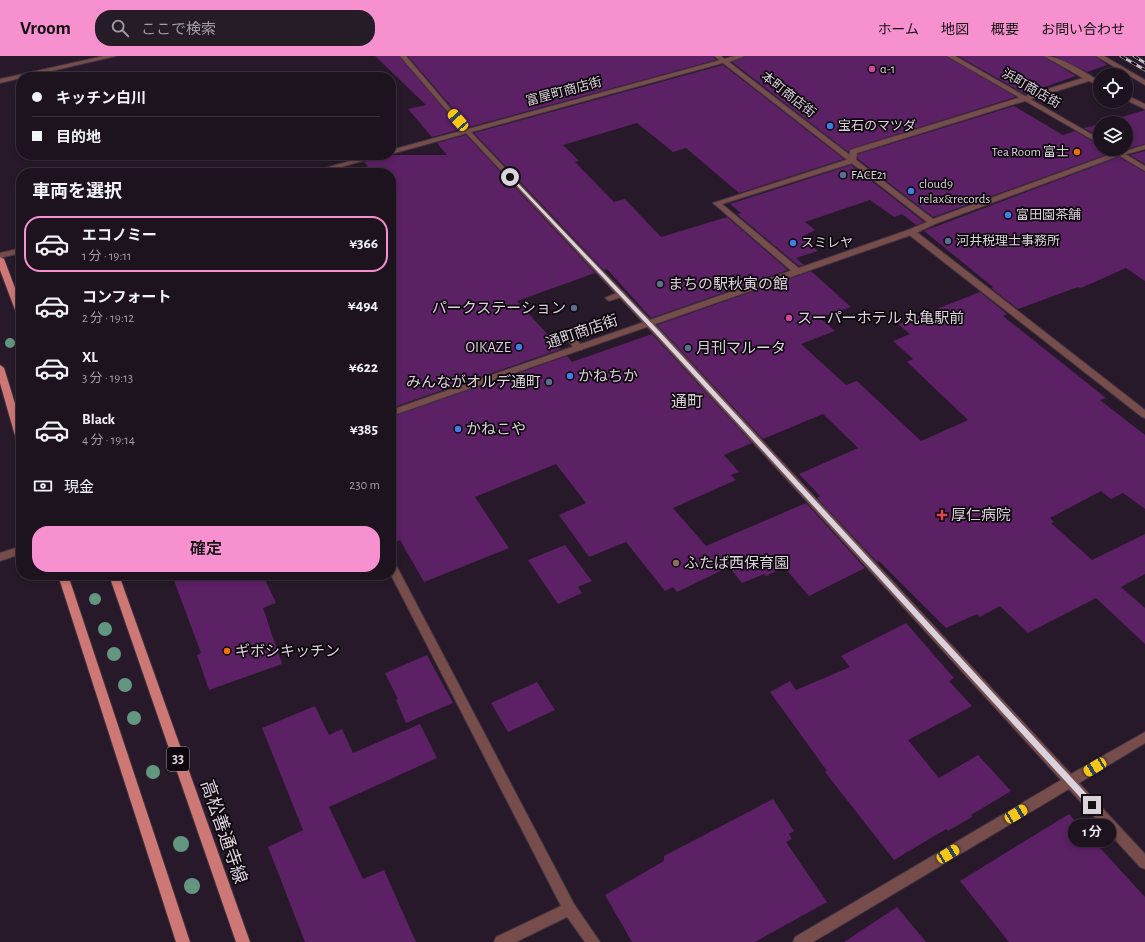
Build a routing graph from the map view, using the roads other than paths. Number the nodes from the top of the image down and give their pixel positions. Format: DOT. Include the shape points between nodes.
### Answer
graph roads {
  1 [pos="113,56"];
  2 [pos="403,56"];
  3 [pos="717,56"];
  4 [pos="742,56"];
  5 [pos="950,56"];
  6 [pos="1047,56"];
  7 [pos="1099,56"];
  8 [pos="724,61"];
  9 [pos="41,72"];
  10 [pos="16,77"];
  11 [pos="1090,78"];
  12 [pos="1093,80"];
  13 [pos="0,81"];
  14 [pos="1145,83"];
  15 [pos="1025,99"];
  16 [pos="1133,101"];
  17 [pos="1145,107"];
  18 [pos="467,131"];
  19 [pos="1093,138"];
  20 [pos="1145,146"];
  21 [pos="1133,150"];
  22 [pos="396,151"];
  23 [pos="1114,156"];
  24 [pos="1123,156"];
  25 [pos="360,160"];
  26 [pos="853,160"];
  27 [pos="331,168"];
  28 [pos="1145,169"];
  29 [pos="932,222"];
  30 [pos="912,232"];
  31 [pos="16,251"];
  32 [pos="0,256"];
  33 [pos="0,259"];
  34 [pos="798,272"];
  35 [pos="621,294"];
  36 [pos="609,298"];
  37 [pos="16,302"];
  38 [pos="649,323"];
  39 [pos="571,340"];
  40 [pos="579,348"];
  41 [pos="0,368"];
  42 [pos="3,386"];
  43 [pos="396,412"];
  44 [pos="1145,416"];
  45 [pos="16,424"];
  46 [pos="16,552"];
  47 [pos="0,557"];
  48 [pos="396,575"];
  49 [pos="65,580"];
  50 [pos="116,580"];
  51 [pos="1145,737"];
  52 [pos="1070,782"];
  53 [pos="1145,863"];
  54 [pos="569,909"];
  55 [pos="183,942"];
  56 [pos="242,942"];
  57 [pos="501,942"];
  58 [pos="593,942"];
  59 [pos="800,942"];
  1 -- 9 [label="street"];
  2 -- 18 [label="street"];
  3 -- 8 [label="street, 本町商店街"];
  4 -- 8 [label="street, 富屋町商店街"];
  5 -- 15 [label="street, 浜町商店街"];
  6 -- 11 [label="street"];
  7 -- 14 [label="street"];
  8 -- 18 [label="street, 富屋町商店街"];
  8 -- 26 [label="street, 本町商店街"];
  10 -- 13 [label="street"];
  11 -- 12 [label="street"];
  11 -- 15 [label="street"];
  15 -- 19 [label="street, 浜町商店街"];
  15 -- 26 [label="street" via="853,152"];
  16 -- 17 [label="street"];
  18 -- 22 [label="street, 富屋町商店街"];
  18 -- 35 [label="street"];
  20 -- 21 [label="street, 通町商店街"];
  23 -- 29 [label="street, 通町商店街"];
  24 -- 28 [label="street"];
  25 -- 27 [label="street"];
  26 -- 29 [label="street, 本町商店街"];
  26 -- 34 [label="street" via="718,203"];
  29 -- 30 [label="street, 通町商店街"];
  30 -- 34 [label="street, 通町商店街"];
  30 -- 44 [label="street"];
  31 -- 32 [label="street"];
  33 -- 37 [label="main road"];
  34 -- 38 [label="street, 通町商店街"];
  35 -- 36 [label="street"];
  35 -- 38 [label="street"];
  38 -- 40 [label="street, 通町商店街"];
  38 -- 52 [label="street"];
  39 -- 40 [label="street"];
  40 -- 43 [label="street, 通町商店街"];
  41 -- 42 [label="main road"];
  42 -- 45 [label="main road"];
  46 -- 47 [label="street"];
  48 -- 54 [label="street"];
  49 -- 55 [label="main road"];
  50 -- 56 [label="main road, 高松善通寺線 / 33"];
  51 -- 52 [label="street"];
  52 -- 53 [label="street"];
  52 -- 59 [label="street"];
  54 -- 57 [label="street"];
  54 -- 58 [label="street"];
}
